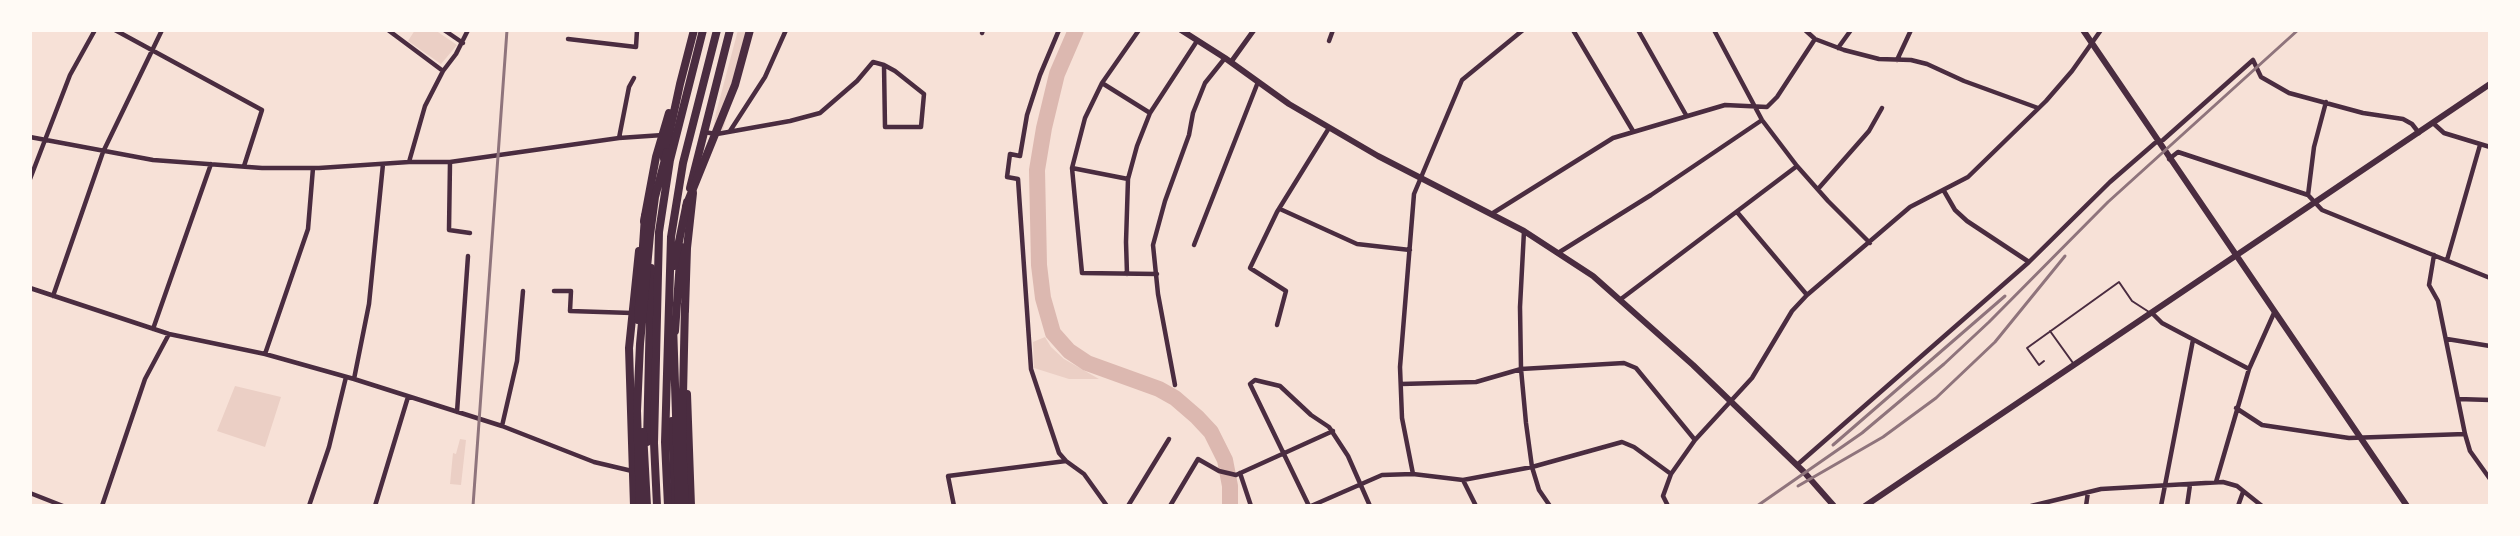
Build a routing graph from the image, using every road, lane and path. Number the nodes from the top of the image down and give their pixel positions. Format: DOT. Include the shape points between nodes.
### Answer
graph roads {
  1 [pos="95,30"];
  2 [pos="115,30"];
  3 [pos="162,30"];
  4 [pos="388,30"];
  5 [pos="444,30"];
  6 [pos="468,30"];
  7 [pos="637,30"];
  8 [pos="694,30"];
  9 [pos="704,30"];
  10 [pos="717,30"];
  11 [pos="730,30"];
  12 [pos="750,30"];
  13 [pos="786,30"];
  14 [pos="1059,30"];
  15 [pos="1139,30"];
  16 [pos="1181,30"];
  17 [pos="1254,30"];
  18 [pos="1333,30"];
  19 [pos="1523,30"];
  20 [pos="1573,30"];
  21 [pos="1638,30"];
  22 [pos="1714,30"];
  23 [pos="1805,30"];
  24 [pos="1851,30"];
  25 [pos="1911,30"];
  26 [pos="2083,30"];
  27 [pos="2101,30"];
  28 [pos="568,39"];
  29 [pos="1815,39"];
  30 [pos="1197,41"];
  31 [pos="1329,41"];
  32 [pos="463,43"];
  33 [pos="2092,43"];
  34 [pos="1838,48"];
  35 [pos="151,51"];
  36 [pos="1228,60"];
  37 [pos="1897,60"];
  38 [pos="884,65"];
  39 [pos="443,71"];
  40 [pos="634,78"];
  41 [pos="1258,82"];
  42 [pos="1102,83"];
  43 [pos="2490,84"];
  44 [pos="2326,102"];
  45 [pos="1753,105"];
  46 [pos="682,108"];
  47 [pos="1882,108"];
  48 [pos="2038,108"];
  49 [pos="1150,113"];
  50 [pos="1686,115"];
  51 [pos="1762,120"];
  52 [pos="2433,123"];
  53 [pos="1329,128"];
  54 [pos="730,131"];
  55 [pos="1633,131"];
  56 [pos="703,132"];
  57 [pos="2418,133"];
  58 [pos="665,135"];
  59 [pos="30,137"];
  60 [pos="619,138"];
  61 [pos="45,139"];
  62 [pos="2159,143"];
  63 [pos="2480,144"];
  64 [pos="2490,147"];
  65 [pos="103,152"];
  66 [pos="2169,159"];
  67 [pos="409,162"];
  68 [pos="450,162"];
  69 [pos="211,164"];
  70 [pos="382,164"];
  71 [pos="244,166"];
  72 [pos="1797,166"];
  73 [pos="313,168"];
  74 [pos="1072,168"];
  75 [pos="1419,177"];
  76 [pos="30,179"];
  77 [pos="1128,179"];
  78 [pos="1818,189"];
  79 [pos="1944,190"];
  80 [pos="2308,195"];
  81 [pos="687,202"];
  82 [pos="2314,203"];
  83 [pos="1280,209"];
  84 [pos="1737,212"];
  85 [pos="1493,213"];
  86 [pos="645,216"];
  87 [pos="1524,231"];
  88 [pos="470,233"];
  89 [pos="1870,243"];
  90 [pos="1194,245"];
  91 [pos="1410,250"];
  92 [pos="1558,253"];
  93 [pos="2434,255"];
  94 [pos="468,256"];
  95 [pos="2236,256"];
  96 [pos="2447,260"];
  97 [pos="2029,262"];
  98 [pos="669,273"];
  99 [pos="1127,274"];
  100 [pos="1156,274"];
  101 [pos="2490,278"];
  102 [pos="30,288"];
  103 [pos="523,291"];
  104 [pos="554,291"];
  105 [pos="1807,295"];
  106 [pos="53,296"];
  107 [pos="1621,299"];
  108 [pos="685,305"];
  109 [pos="632,313"];
  110 [pos="2152,313"];
  111 [pos="2274,313"];
  112 [pos="1277,325"];
  113 [pos="153,329"];
  114 [pos="2050,331"];
  115 [pos="169,334"];
  116 [pos="2447,339"];
  117 [pos="2193,340"];
  118 [pos="2490,346"];
  119 [pos="265,354"];
  120 [pos="2044,361"];
  121 [pos="2074,365"];
  122 [pos="1521,369"];
  123 [pos="2249,369"];
  124 [pos="346,377"];
  125 [pos="354,379"];
  126 [pos="1401,384"];
  127 [pos="1175,385"];
  128 [pos="408,396"];
  129 [pos="2458,399"];
  130 [pos="2490,400"];
  131 [pos="1731,402"];
  132 [pos="2236,408"];
  133 [pos="457,412"];
  134 [pos="502,426"];
  135 [pos="1412,429"];
  136 [pos="1404,430"];
  137 [pos="1333,431"];
  138 [pos="2465,434"];
  139 [pos="2359,437"];
  140 [pos="1169,439"];
  141 [pos="1695,440"];
  142 [pos="1284,454"];
  143 [pos="1066,461"];
  144 [pos="1797,465"];
  145 [pos="1532,466"];
  146 [pos="632,471"];
  147 [pos="1238,474"];
  148 [pos="1413,474"];
  149 [pos="1671,474"];
  150 [pos="2490,479"];
  151 [pos="1463,480"];
  152 [pos="2216,482"];
  153 [pos="1359,483"];
  154 [pos="2190,485"];
  155 [pos="2164,486"];
  156 [pos="2088,492"];
  157 [pos="2243,492"];
  158 [pos="30,493"];
  159 [pos="1171,505"];
  160 [pos="2044,505"];
  161 [pos="63,506"];
  162 [pos="102,506"];
  163 [pos="309,506"];
  164 [pos="375,506"];
  165 [pos="634,506"];
  166 [pos="640,506"];
  167 [pos="649,506"];
  168 [pos="657,506"];
  169 [pos="668,506"];
  170 [pos="677,506"];
  171 [pos="685,506"];
  172 [pos="691,506"];
  173 [pos="954,506"];
  174 [pos="1107,506"];
  175 [pos="1128,506"];
  176 [pos="1251,506"];
  177 [pos="1310,506"];
  178 [pos="1370,506"];
  179 [pos="1476,506"];
  180 [pos="1550,506"];
  181 [pos="1668,506"];
  182 [pos="1834,506"];
  183 [pos="1865,506"];
  184 [pos="2031,506"];
  185 [pos="2086,506"];
  186 [pos="2161,506"];
  187 [pos="2187,506"];
  188 [pos="2238,506"];
  189 [pos="2262,506"];
  190 [pos="2407,506"];
  1 -- 61 [label="street" via="70,75"];
  2 -- 35 [label="street"];
  3 -- 35 [label="street"];
  4 -- 39 [label="street"];
  5 -- 32 [label="street"];
  6 -- 32 [label="street"];
  7 -- 28 [label="street" via="636,47"];
  8 -- 58 [label="highway"];
  9 -- 46 [label="highway"];
  10 -- 98 [label="highway" via="683,163"];
  11 -- 56 [label="highway"];
  12 -- 81 [label="highway" via="735,85"];
  13 -- 54 [label="street" via="765,77"];
  14 -- 143 [label="street" via="1027,115 1020,156 1010,154 1008,177 1018,179 1031,369 1059,453"];
  15 -- 42 [label="street"];
  16 -- 30 [label="main road"];
  17 -- 36 [label="street"];
  18 -- 31 [label="street"];
  19 -- 75 [label="street" via="1462,80"];
  20 -- 55 [label="street"];
  21 -- 50 [label="street"];
  22 -- 45 [label="street"];
  23 -- 29 [label="street"];
  24 -- 34 [label="street"];
  25 -- 37 [label="street"];
  26 -- 33 [label="main road"];
  27 -- 33 [label="street"];
  29 -- 34 [label="street"];
  29 -- 45 [label="street" via="1772,103 1767,107"];
  30 -- 36 [label="main road"];
  30 -- 49 [label="street"];
  32 -- 39 [label="street"];
  33 -- 48 [label="street"];
  33 -- 62 [label="main road"];
  34 -- 37 [label="street"];
  35 -- 65 [label="street"];
  35 -- 71 [label="street" via="262,110"];
  36 -- 41 [label="main road"];
  36 -- 100 [label="street" via="1205,83 1193,113 1156,228"];
  37 -- 48 [label="street" via="1927,64"];
  38 -- 38 [label="street" via="885,127 921,127 924,94"];
  38 -- 54 [label="street" via="870,63 857,81 820,113"];
  39 -- 67 [label="street" via="425,106"];
  40 -- 60 [label="street"];
  41 -- 53 [label="main road"];
  41 -- 90 [label="street"];
  42 -- 49 [label="street"];
  42 -- 74 [label="street" via="1085,118"];
  43 -- 52 [label="main road"];
  44 -- 57 [label="street" via="2403,119"];
  44 -- 62 [label="street" via="2277,87 2260,77 2253,60"];
  44 -- 80 [label="street" via="2314,147"];
  45 -- 50 [label="street" via="1725,105"];
  45 -- 51 [label="street"];
  46 -- 166 [label="highway" via="661,170 650,235 637,411"];
  46 -- 168 [label="highway" via="669,160 659,232 654,442"];
  47 -- 78 [label="street" via="1869,131"];
  48 -- 79 [label="street" via="1968,177"];
  49 -- 77 [label="street"];
  50 -- 55 [label="street"];
  51 -- 72 [label="street"];
  51 -- 92 [label="street"];
  52 -- 57 [label="main road"];
  52 -- 63 [label="street" via="2444,133"];
  53 -- 75 [label="main road"];
  53 -- 83 [label="street"];
  54 -- 56 [label="street"];
  55 -- 85 [label="street" via="1613,138"];
  56 -- 108 [label="highway" via="687,248"];
  56 -- 170 [label="highway" via="680,255 673,381"];
  57 -- 82 [label="main road"];
  58 -- 60 [label="street"];
  58 -- 86 [label="highway"];
  58 -- 167 [label="highway" via="648,310"];
  59 -- 61 [label="street"];
  60 -- 68 [label="street"];
  61 -- 65 [label="street"];
  61 -- 76 [label="street"];
  62 -- 66 [label="main road"];
  62 -- 97 [label="street" via="2110,182"];
  63 -- 64 [label="street"];
  63 -- 96 [label="street"];
  65 -- 69 [label="street"];
  65 -- 106 [label="street"];
  66 -- 80 [label="street" via="2178,152"];
  66 -- 95 [label="main road"];
  67 -- 68 [label="street"];
  67 -- 70 [label="street"];
  68 -- 88 [label="street" via="448,230"];
  69 -- 71 [label="street"];
  69 -- 113 [label="street"];
  70 -- 73 [label="street"];
  70 -- 125 [label="street" via="369,304"];
  71 -- 73 [label="street"];
  72 -- 78 [label="street"];
  72 -- 84 [label="street"];
  73 -- 119 [label="street" via="308,229"];
  74 -- 77 [label="street"];
  74 -- 99 [label="street" via="1082,273"];
  75 -- 85 [label="main road"];
  75 -- 91 [label="street"];
  77 -- 99 [label="street"];
  78 -- 89 [label="street"];
  79 -- 89 [label="street" via="1910,207"];
  79 -- 97 [label="street" via="1967,222"];
  80 -- 82 [label="street"];
  81 -- 98 [label="highway"];
  81 -- 170 [label="highway" via="678,238 673,292"];
  82 -- 93 [label="street" via="2322,210"];
  82 -- 95 [label="main road"];
  83 -- 91 [label="street" via="1357,244"];
  83 -- 112 [label="street" via="1250,268 1286,291"];
  84 -- 105 [label="street"];
  84 -- 107 [label="street"];
  85 -- 87 [label="main road"];
  86 -- 109 [label="highway"];
  86 -- 167 [label="highway" via="638,313"];
  87 -- 92 [label="main road"];
  87 -- 122 [label="street"];
  89 -- 105 [label="street"];
  91 -- 126 [label="street"];
  92 -- 107 [label="main road"];
  93 -- 96 [label="street"];
  93 -- 116 [label="street" via="2429,285 2438,301"];
  94 -- 133 [label="street"];
  95 -- 110 [label="main road"];
  95 -- 111 [label="main road"];
  96 -- 101 [label="street"];
  97 -- 144 [label="street"];
  98 -- 169 [label="highway" via="665,442"];
  99 -- 100 [label="street"];
  100 -- 127 [label="street"];
  102 -- 106 [label="street"];
  103 -- 134 [label="street" via="517,362"];
  104 -- 109 [label="street" via="571,291 570,311"];
  105 -- 131 [label="street" via="1792,311 1752,378"];
  106 -- 113 [label="street"];
  107 -- 131 [label="main road"];
  108 -- 171 [label="highway"];
  108 -- 172 [label="highway"];
  109 -- 146 [label="highway"];
  110 -- 114 [label="lane" via="2132,301 2119,282"];
  110 -- 117 [label="street" via="2162,324"];
  110 -- 121 [label="main road"];
  111 -- 123 [label="street"];
  111 -- 139 [label="main road"];
  113 -- 115 [label="street"];
  114 -- 120 [label="lane" via="2027,348 2039,364"];
  114 -- 121 [label="lane"];
  115 -- 119 [label="street"];
  115 -- 162 [label="street" via="146,379"];
  116 -- 118 [label="street"];
  116 -- 129 [label="street"];
  117 -- 123 [label="street"];
  117 -- 155 [label="street"];
  119 -- 124 [label="street"];
  121 -- 183 [label="main road"];
  122 -- 126 [label="street" via="1476,382"];
  122 -- 141 [label="street" via="1624,363 1636,368"];
  122 -- 145 [label="street"];
  123 -- 132 [label="street"];
  124 -- 125 [label="street"];
  124 -- 163 [label="street"];
  125 -- 128 [label="street"];
  126 -- 136 [label="street"];
  128 -- 133 [label="street"];
  128 -- 164 [label="street"];
  129 -- 130 [label="street"];
  129 -- 138 [label="street"];
  131 -- 141 [label="street"];
  131 -- 144 [label="main road"];
  132 -- 139 [label="street" via="2262,425"];
  132 -- 152 [label="street"];
  133 -- 134 [label="street"];
  134 -- 146 [label="street" via="594,462"];
  135 -- 136 [label="street"];
  136 -- 148 [label="street"];
  137 -- 142 [label="street"];
  137 -- 142 [label="street" via="1280,386 1255,381 1250,384"];
  137 -- 153 [label="street"];
  138 -- 139 [label="street"];
  138 -- 150 [label="street" via="2470,452"];
  139 -- 190 [label="main road"];
  140 -- 175 [label="street"];
  141 -- 149 [label="street"];
  142 -- 147 [label="street"];
  142 -- 177 [label="street"];
  143 -- 173 [label="street" via="948,476"];
  143 -- 174 [label="street" via="1084,474"];
  144 -- 182 [label="main road"];
  145 -- 149 [label="street" via="1622,442"];
  145 -- 151 [label="street"];
  145 -- 180 [label="street" via="1539,490"];
  146 -- 165 [label="highway"];
  147 -- 159 [label="street" via="1221,472 1198,459"];
  147 -- 176 [label="street"];
  148 -- 151 [label="street"];
  148 -- 153 [label="street" via="1382,475"];
  149 -- 181 [label="street" via="1663,496"];
  151 -- 179 [label="street"];
  152 -- 154 [label="street"];
  152 -- 157 [label="street" via="2237,486"];
  153 -- 177 [label="street"];
  153 -- 178 [label="street"];
  154 -- 155 [label="street"];
  154 -- 187 [label="street"];
  155 -- 156 [label="street"];
  155 -- 186 [label="street"];
  156 -- 160 [label="street"];
  156 -- 185 [label="street"];
  157 -- 188 [label="street"];
  157 -- 189 [label="street"];
  158 -- 161 [label="street"];
  160 -- 184 [label="street"];
}
